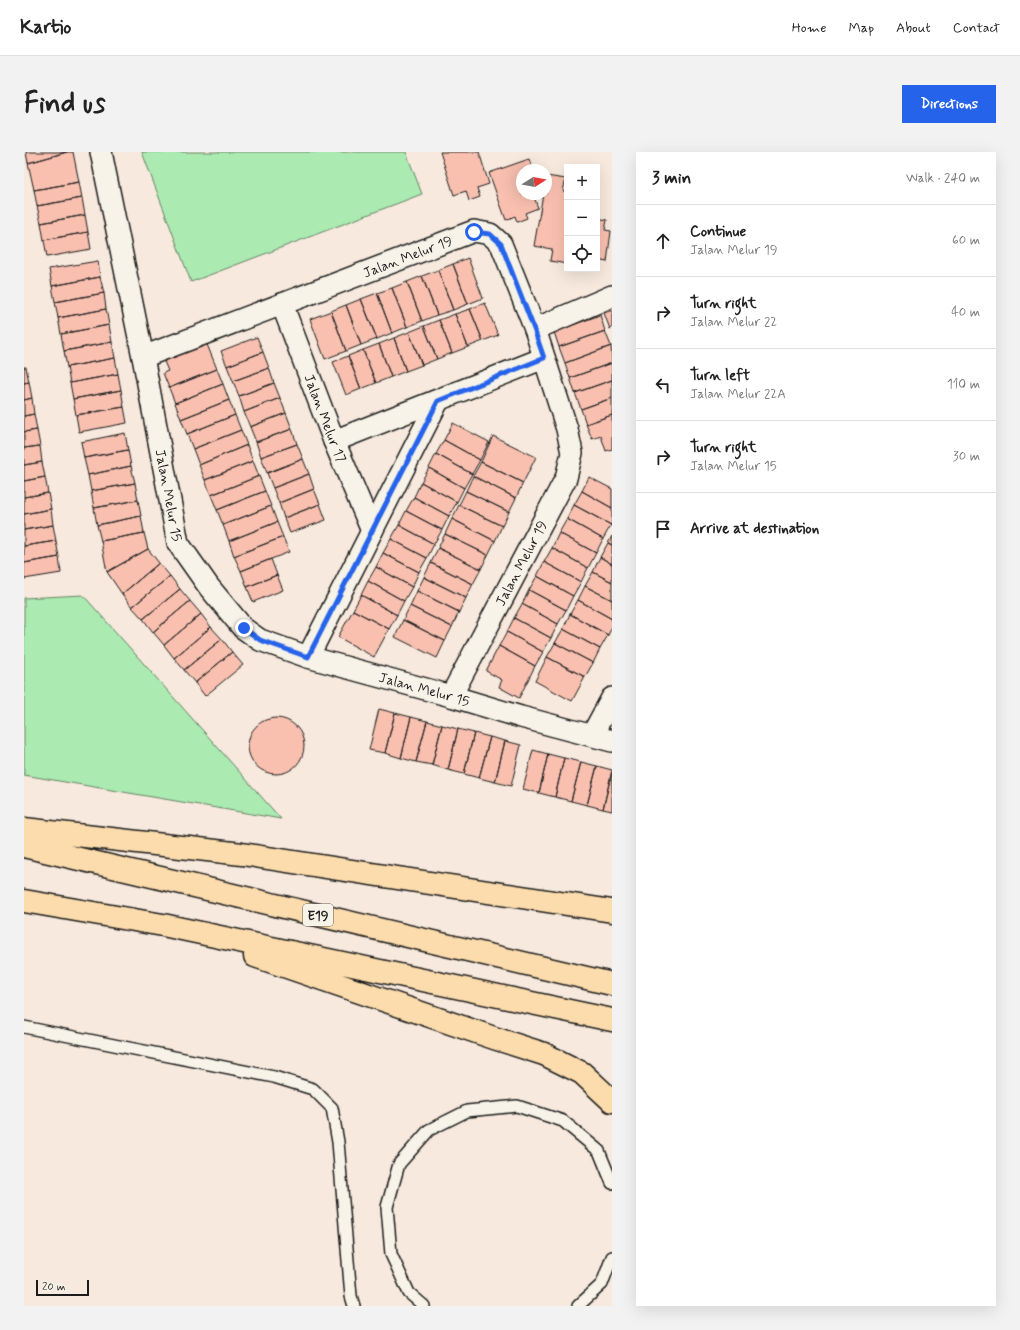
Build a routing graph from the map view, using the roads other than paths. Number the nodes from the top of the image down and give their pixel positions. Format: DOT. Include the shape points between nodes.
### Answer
graph roads {
  1 [pos="101,152"];
  2 [pos="612,296"];
  3 [pos="282,304"];
  4 [pos="534,329"];
  5 [pos="143,357"];
  6 [pos="544,358"];
  7 [pos="438,401"];
  8 [pos="334,441"];
  9 [pos="372,531"];
  10 [pos="308,657"];
  11 [pos="451,696"];
  12 [pos="612,698"];
  13 [pos="592,735"];
  14 [pos="612,741"];
  15 [pos="24,829"];
  16 [pos="24,846"];
  17 [pos="24,901"];
  18 [pos="612,911"];
  19 [pos="164,925"];
  20 [pos="612,984"];
  21 [pos="612,1020"];
  22 [pos="24,1028"];
  23 [pos="612,1101"];
  24 [pos="612,1182"];
  25 [pos="612,1257"];
  26 [pos="354,1306"];
  27 [pos="424,1306"];
  28 [pos="578,1306"];
  1 -- 5 [label="street, Jalan Melur 15"];
  2 -- 4 [label="street"];
  3 -- 4 [label="street, Jalan Melur 19" via="474,232 490,234 501,244"];
  3 -- 5 [label="street, Jalan Melur 19"];
  3 -- 8 [label="street, Jalan Melur 17"];
  4 -- 6 [label="street, Jalan Melur 19"];
  5 -- 10 [label="street, Jalan Melur 15" via="178,543 209,587 244,628 260,640"];
  6 -- 7 [label="street"];
  6 -- 11 [label="street, Jalan Melur 19" via="572,452 566,478"];
  7 -- 8 [label="street"];
  7 -- 9 [label="street"];
  8 -- 9 [label="street, Jalan Melur 17"];
  9 -- 10 [label="street"];
  10 -- 11 [label="street, Jalan Melur 15"];
  11 -- 13 [label="street, Jalan Melur 15"];
  12 -- 13 [label="street"];
  13 -- 14 [label="street, Jalan Melur 15"];
  15 -- 18 [label="highway" via="242,854"];
  16 -- 20 [label="highway, E19"];
  17 -- 19 [label="highway"];
  19 -- 21 [label="highway"];
  19 -- 23 [label="highway" via="544,1054 582,1073"];
  22 -- 26 [label="lane" via="274,1077 313,1089 332,1108 338,1142 351,1296"];
  24 -- 27 [label="lane" via="599,1151 563,1121 517,1106 467,1111 429,1130 399,1164 387,1207 391,1254 409,1293"];
  25 -- 28 [label="lane" via="602,1284"];
}
